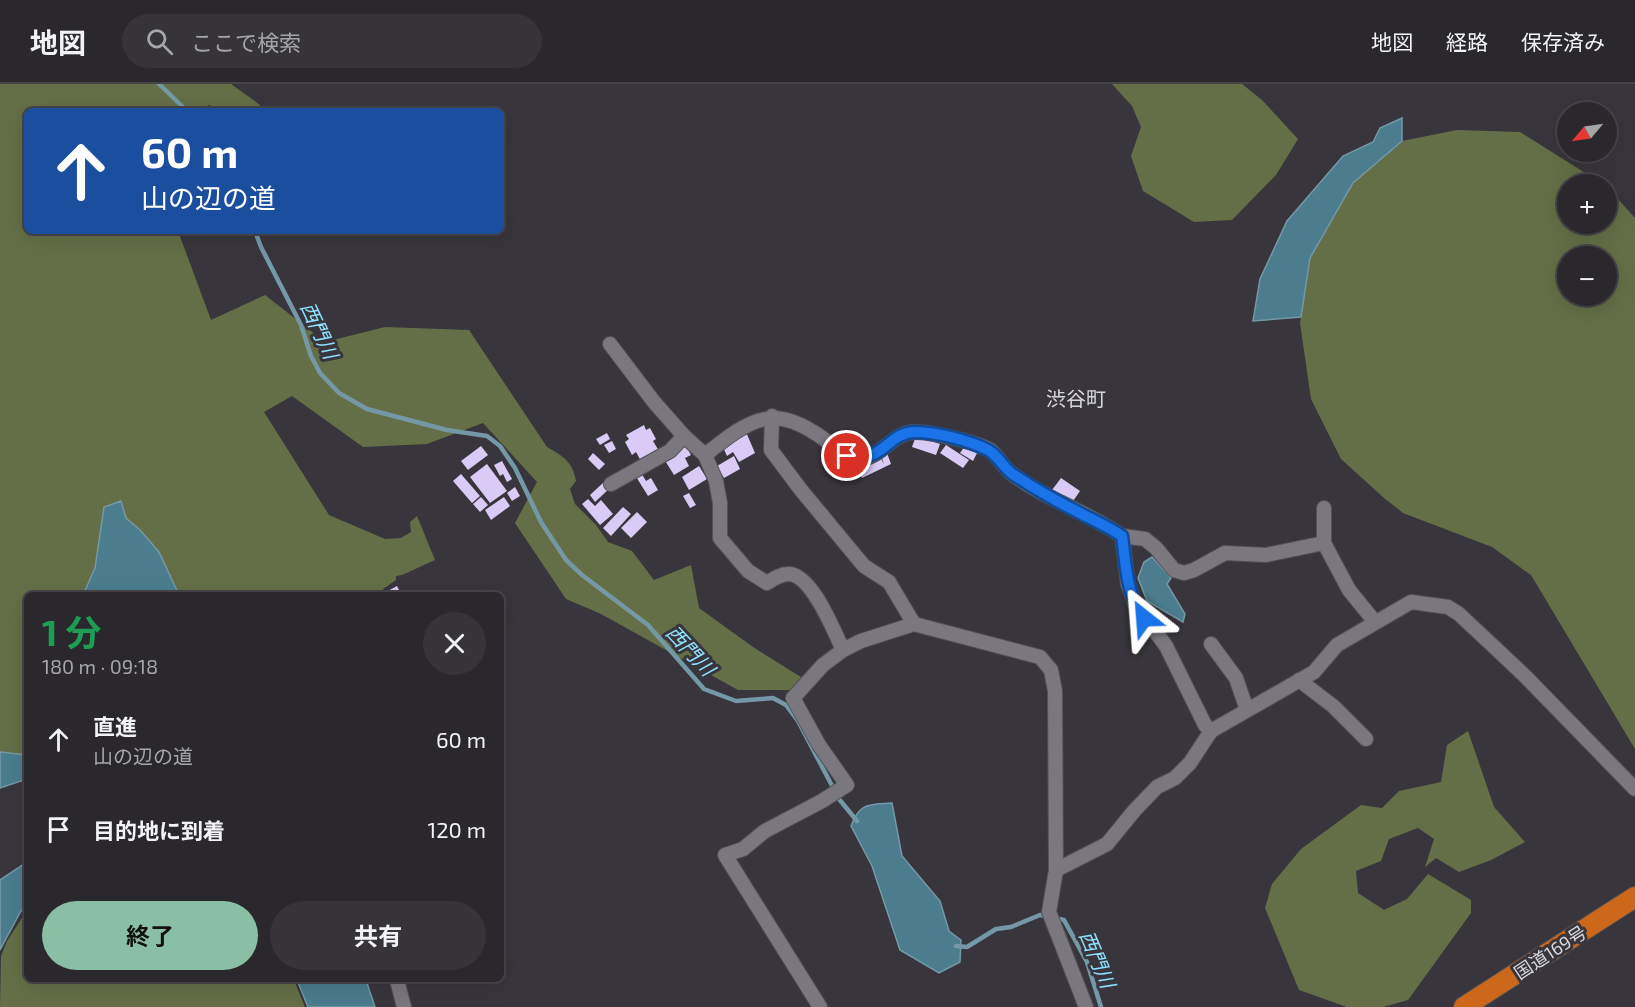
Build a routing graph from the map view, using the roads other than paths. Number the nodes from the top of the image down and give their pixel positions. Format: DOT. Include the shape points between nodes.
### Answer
graph roads {
  1 [pos="610,344"];
  2 [pos="772,416"];
  3 [pos="684,436"];
  4 [pos="705,455"];
  5 [pos="611,484"];
  6 [pos="1324,508"];
  7 [pos="1122,536"];
  8 [pos="1324,543"];
  9 [pos="1375,622"];
  10 [pos="914,624"];
  11 [pos="1211,644"];
  12 [pos="843,650"];
  13 [pos="1299,680"];
  14 [pos="1247,710"];
  15 [pos="1211,732"];
  16 [pos="1366,739"];
  17 [pos="1635,789"];
  18 [pos="1056,870"];
  19 [pos="1635,897"];
  20 [pos="398,982"];
  21 [pos="404,1007"];
  22 [pos="820,1007"];
  23 [pos="1086,1007"];
  24 [pos="1464,1007"];
  1 -- 3 [label="street"];
  2 -- 4 [label="street" via="726,438"];
  2 -- 7 [label="street" via="800,424 847,456 860,459 875,454 904,433 915,432 990,450 1011,473"];
  2 -- 10 [label="street" via="771,450 864,566 889,582"];
  3 -- 4 [label="street"];
  3 -- 5 [label="street" via="670,452"];
  4 -- 12 [label="street" via="720,503 720,538 748,571 766,583 780,575 800,577 824,611"];
  6 -- 8 [label="street"];
  7 -- 8 [label="street" via="1145,539 1174,570 1184,573 1225,553 1266,555"];
  7 -- 15 [label="street" via="1134,604 1166,646"];
  8 -- 9 [label="street" via="1348,590"];
  9 -- 13 [label="street" via="1337,645 1314,672"];
  9 -- 17 [label="street" via="1411,602 1448,607 1459,614"];
  10 -- 12 [label="street" via="861,640"];
  10 -- 18 [label="street" via="1040,657 1051,670 1055,691"];
  11 -- 14 [label="street" via="1236,678"];
  12 -- 22 [label="street" via="823,665 793,698 847,785 765,831 743,849 725,855"];
  13 -- 14 [label="street"];
  13 -- 16 [label="street"];
  14 -- 15 [label="street"];
  15 -- 18 [label="street" via="1190,763 1175,778 1157,787 1107,844"];
  18 -- 23 [label="street" via="1051,918"];
  19 -- 24 [label="highway, 国道169号"];
  20 -- 21 [label="street"];
}
